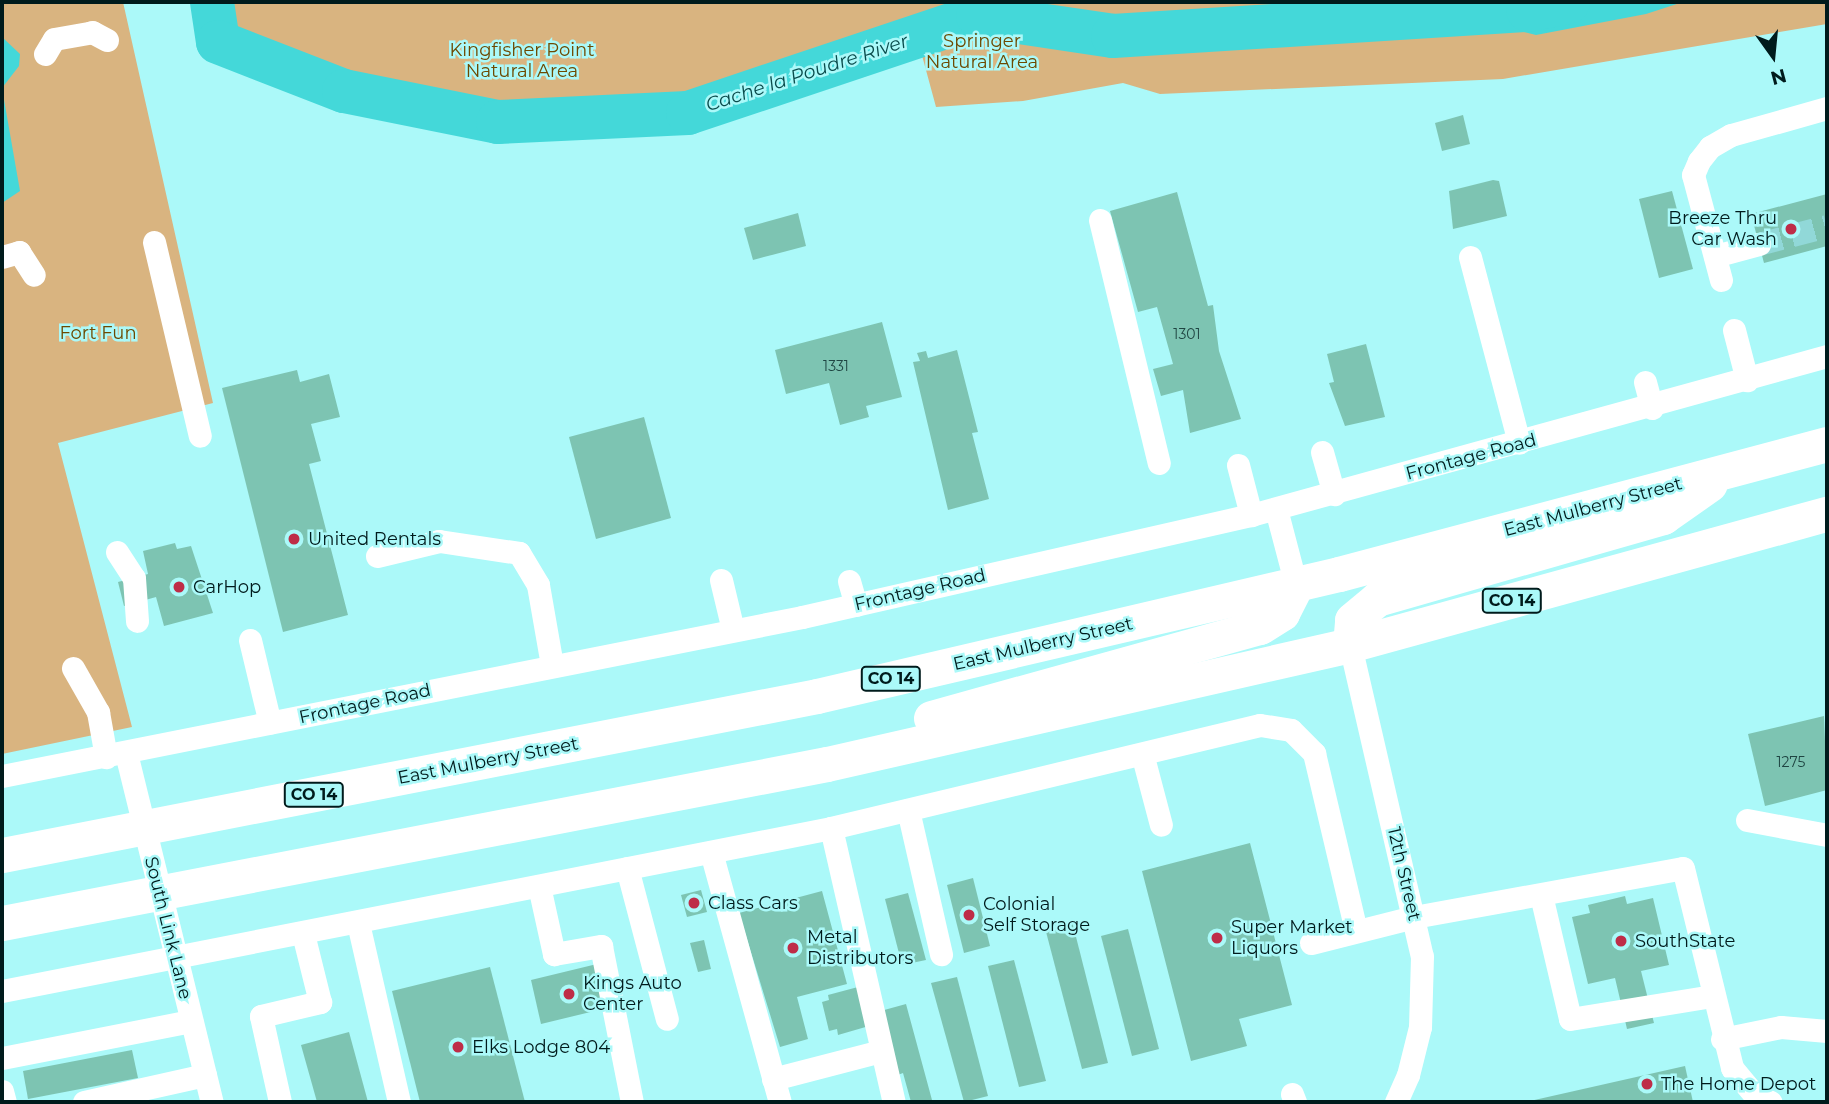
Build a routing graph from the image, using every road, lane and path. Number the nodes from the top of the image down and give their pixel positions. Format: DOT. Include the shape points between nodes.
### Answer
graph roads {
  1 [pos="107,40"];
  2 [pos="45,54"];
  3 [pos="1827,108"];
  4 [pos="1100,220"];
  5 [pos="154,242"];
  6 [pos="1759,244"];
  7 [pos="1715,256"];
  8 [pos="2,257"];
  9 [pos="1470,257"];
  10 [pos="34,275"];
  11 [pos="1721,280"];
  12 [pos="1734,330"];
  13 [pos="1827,356"];
  14 [pos="1747,380"];
  15 [pos="1645,382"];
  16 [pos="1651,408"];
  17 [pos="200,436"];
  18 [pos="1519,443"];
  19 [pos="1818,443"];
  20 [pos="1322,452"];
  21 [pos="1159,463"];
  22 [pos="1238,465"];
  23 [pos="1730,470"];
  24 [pos="1334,494"];
  25 [pos="1276,509"];
  26 [pos="1827,514"];
  27 [pos="1251,515"];
  28 [pos="1827,531"];
  29 [pos="1750,536"];
  30 [pos="117,552"];
  31 [pos="377,556"];
  32 [pos="721,580"];
  33 [pos="849,581"];
  34 [pos="1296,585"];
  35 [pos="856,605"];
  36 [pos="137,621"];
  37 [pos="733,630"];
  38 [pos="250,640"];
  39 [pos="1350,645"];
  40 [pos="552,665"];
  41 [pos="73,668"];
  42 [pos="270,723"];
  43 [pos="116,755"];
  44 [pos="1143,757"];
  45 [pos="2,776"];
  46 [pos="754,776"];
  47 [pos="908,810"];
  48 [pos="1747,820"];
  49 [pos="1161,825"];
  50 [pos="144,828"];
  51 [pos="831,828"];
  52 [pos="1827,835"];
  53 [pos="711,852"];
  54 [pos="2,855"];
  55 [pos="627,869"];
  56 [pos="539,886"];
  57 [pos="158,892"];
  58 [pos="1541,895"];
  59 [pos="1413,918"];
  60 [pos="2,923"];
  61 [pos="358,923"];
  62 [pos="1356,930"];
  63 [pos="303,933"];
  64 [pos="1311,943"];
  65 [pos="941,954"];
  66 [pos="174,958"];
  67 [pos="2,991"];
  68 [pos="1712,996"];
  69 [pos="667,1020"];
  70 [pos="191,1021"];
  71 [pos="1827,1031"];
  72 [pos="1721,1039"];
  73 [pos="881,1051"];
  74 [pos="2,1058"];
  75 [pos="205,1075"];
  76 [pos="774,1079"];
  77 [pos="2,1091"];
  78 [pos="5,1102"];
  79 [pos="84,1102"];
  80 [pos="212,1102"];
  81 [pos="280,1102"];
  82 [pos="399,1102"];
  83 [pos="632,1102"];
  84 [pos="780,1102"];
  85 [pos="894,1102"];
  86 [pos="1396,1102"];
  87 [pos="1771,1102"];
  1 -- 2 [label="street" via="92,32 54,39"];
  3 -- 7 [label="street" via="1731,135 1710,147 1693,175"];
  4 -- 21 [label="street"];
  5 -- 17 [label="street"];
  6 -- 7 [label="street"];
  7 -- 11 [label="street"];
  8 -- 10 [label="street" via="19,252"];
  9 -- 18 [label="street"];
  12 -- 14 [label="street"];
  13 -- 14 [label="street, Frontage Road"];
  14 -- 16 [label="street, Frontage Road"];
  15 -- 16 [label="street"];
  16 -- 18 [label="street, Frontage Road"];
  18 -- 24 [label="street, Frontage Road"];
  19 -- 23 [label="highway, East Mulberry Street / CO 14"];
  20 -- 24 [label="street"];
  22 -- 27 [label="street"];
  23 -- 34 [label="highway, East Mulberry Street / CO 14"];
  23 -- 39 [label="highway" via="1663,517 1377,599 1352,620"];
  24 -- 25 [label="street, Frontage Road"];
  25 -- 27 [label="street, Frontage Road"];
  25 -- 34 [label="street"];
  26 -- 29 [label="highway, CO 14"];
  27 -- 35 [label="street, Frontage Road"];
  28 -- 29 [label="highway"];
  29 -- 39 [label="highway, CO 14"];
  30 -- 36 [label="street" via="134,578"];
  31 -- 40 [label="street" via="439,541 519,553 538,585"];
  32 -- 37 [label="street"];
  33 -- 35 [label="street"];
  34 -- 46 [label="highway" via="1282,613 1260,627 911,724"];
  34 -- 50 [label="highway, East Mulberry Street / CO 14" via="817,696"];
  35 -- 37 [label="street, Frontage Road"];
  37 -- 40 [label="street, Frontage Road"];
  38 -- 42 [label="street"];
  39 -- 46 [label="highway, CO 14" via="827,764"];
  39 -- 59 [label="street, 12th Street"];
  40 -- 42 [label="street, Frontage Road"];
  41 -- 43 [label="street, South Link Lane"];
  42 -- 43 [label="street, Frontage Road"];
  43 -- 45 [label="street, Frontage Road"];
  43 -- 50 [label="street, South Link Lane"];
  44 -- 47 [label="street"];
  44 -- 49 [label="street"];
  44 -- 62 [label="street" via="1260,725 1291,730 1314,752"];
  46 -- 57 [label="highway, CO 14"];
  47 -- 51 [label="street"];
  47 -- 65 [label="street"];
  48 -- 52 [label="street"];
  50 -- 54 [label="highway, East Mulberry Street / CO 14"];
  50 -- 57 [label="street, South Link Lane"];
  51 -- 53 [label="street"];
  51 -- 73 [label="street" via="865,960"];
  53 -- 55 [label="street"];
  53 -- 76 [label="street"];
  55 -- 56 [label="street"];
  55 -- 69 [label="street"];
  56 -- 61 [label="street"];
  56 -- 83 [label="street" via="554,954 601,946"];
  57 -- 60 [label="highway, CO 14"];
  57 -- 66 [label="street, South Link Lane"];
  58 -- 59 [label="street"];
  58 -- 68 [label="street" via="1570,1019"];
  58 -- 68 [label="street" via="1683,868"];
  59 -- 62 [label="street"];
  59 -- 86 [label="street, 12th Street" via="1422,956 1422,1016 1408,1076"];
  61 -- 63 [label="street"];
  61 -- 82 [label="street"];
  62 -- 64 [label="street"];
  63 -- 66 [label="street"];
  63 -- 81 [label="street" via="320,1002 261,1016"];
  66 -- 67 [label="street"];
  66 -- 70 [label="street, South Link Lane"];
  68 -- 72 [label="street"];
  70 -- 74 [label="street"];
  70 -- 75 [label="street, South Link Lane"];
  71 -- 72 [label="street" via="1781,1027"];
  72 -- 87 [label="street" via="1732,1068 1755,1095"];
  73 -- 76 [label="street"];
  73 -- 85 [label="street"];
  75 -- 79 [label="street"];
  75 -- 80 [label="street, South Link Lane"];
  76 -- 84 [label="street"];
  77 -- 78 [label="street"];
}
